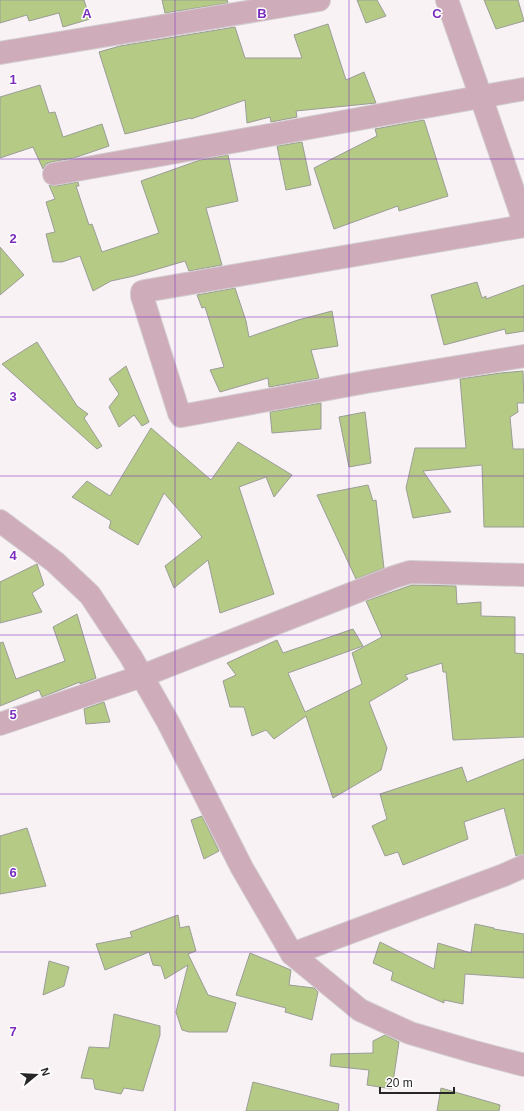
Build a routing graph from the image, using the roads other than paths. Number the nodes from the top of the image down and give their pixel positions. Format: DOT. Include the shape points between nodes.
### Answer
graph roads {
  1 [pos="319,0"];
  2 [pos="446,0"];
  3 [pos="0,53"];
  4 [pos="524,89"];
  5 [pos="481,97"];
  6 [pos="54,174"];
  7 [pos="524,222"];
  8 [pos="524,226"];
  9 [pos="524,356"];
  10 [pos="0,521"];
  11 [pos="524,575"];
  12 [pos="142,676"];
  13 [pos="0,724"];
  14 [pos="524,866"];
  15 [pos="292,954"];
  16 [pos="524,1065"];
  1 -- 3 [label="street"];
  2 -- 5 [label="street"];
  4 -- 5 [label="street"];
  5 -- 6 [label="street"];
  5 -- 7 [label="street"];
  8 -- 9 [label="street" via="145,291 142,292 142,296 181,416"];
  10 -- 12 [label="street" via="55,562 90,595"];
  11 -- 12 [label="street" via="410,572"];
  12 -- 13 [label="street"];
  12 -- 15 [label="street" via="242,868"];
  14 -- 15 [label="street"];
  15 -- 16 [label="street" via="360,1010 410,1033"];
}
